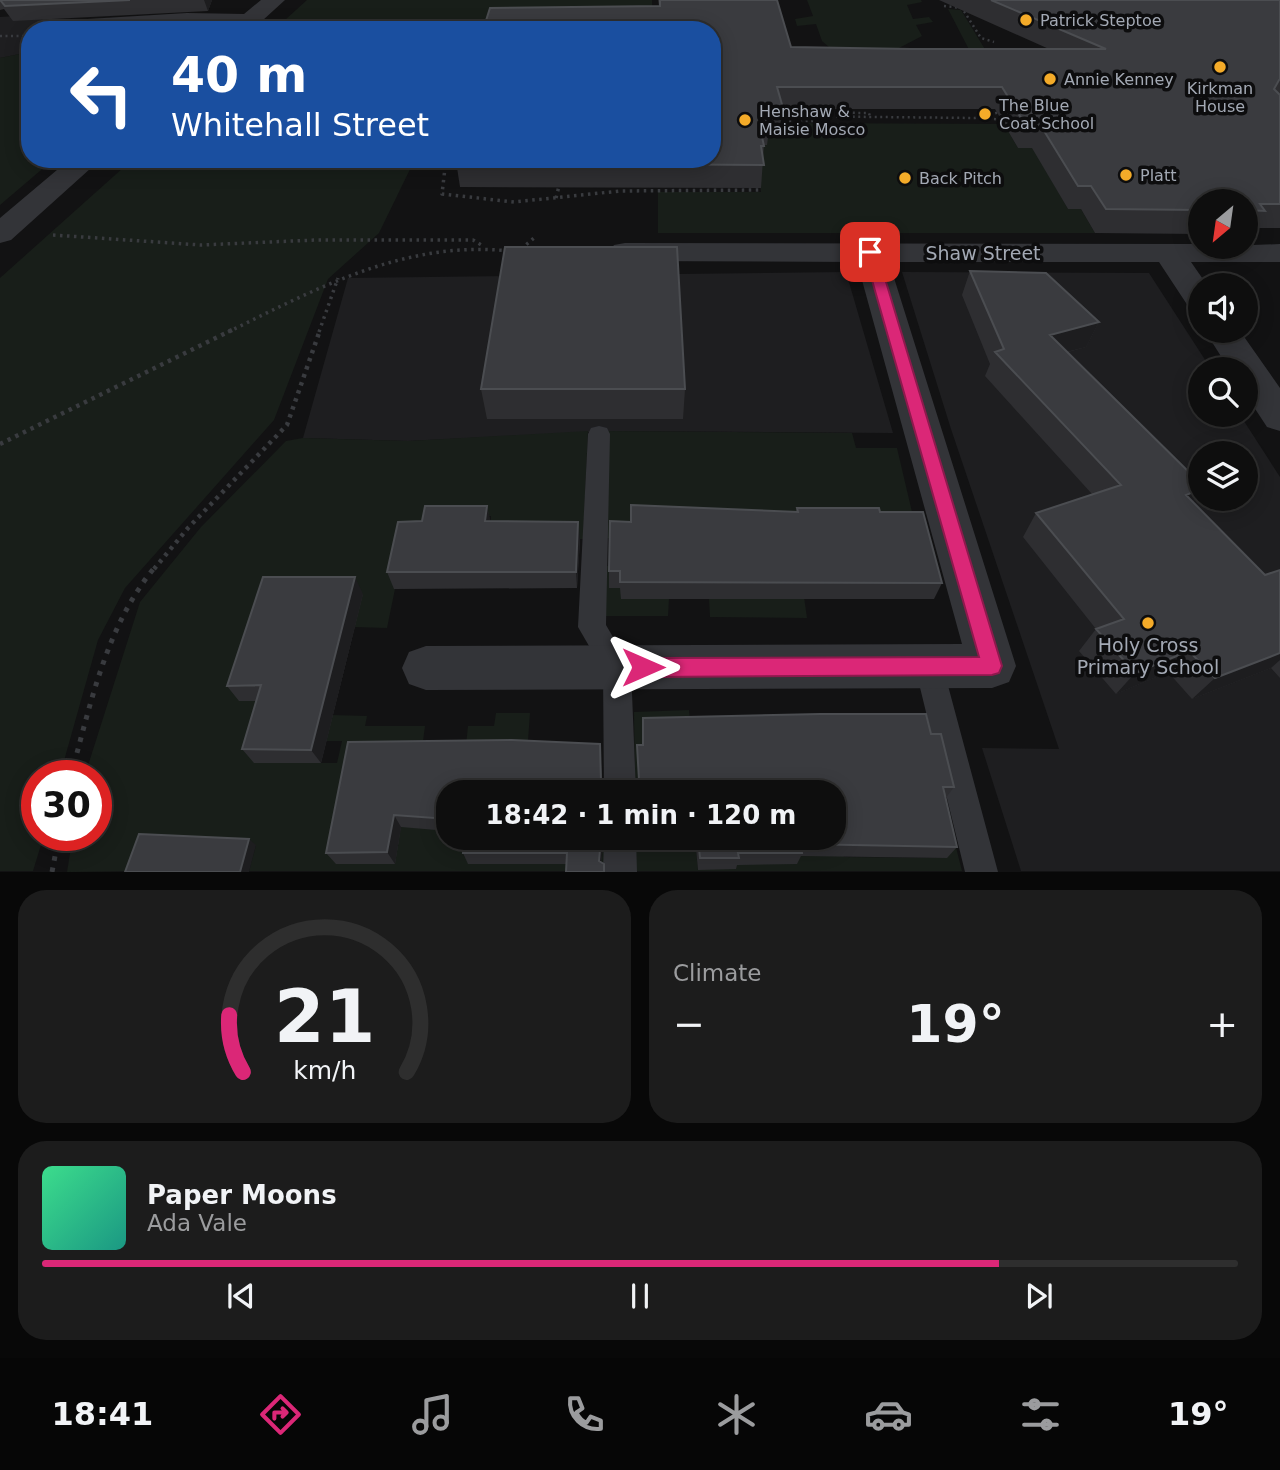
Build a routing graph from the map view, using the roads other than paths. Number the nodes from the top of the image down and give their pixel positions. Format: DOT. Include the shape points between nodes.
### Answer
graph roads {
  1 [pos="274,0"];
  2 [pos="170,21"];
  3 [pos="198,21"];
  4 [pos="249,21"];
  5 [pos="77,168"];
  6 [pos="2,233"];
  7 [pos="592,252"];
  8 [pos="870,252"];
  9 [pos="1169,253"];
  10 [pos="1280,253"];
  11 [pos="1188,281"];
  12 [pos="1230,343"];
  13 [pos="1280,416"];
  14 [pos="599,434"];
  15 [pos="929,667"];
  16 [pos="426,668"];
  17 [pos="617,668"];
  18 [pos="620,780"];
  19 [pos="620,850"];
  20 [pos="620,872"];
  21 [pos="982,872"];
  1 -- 4 [label="street"];
  2 -- 3 [label="street"];
  5 -- 6 [label="street"];
  7 -- 8 [label="street, Shaw Street"];
  8 -- 9 [label="street, Shaw Street"];
  8 -- 15 [label="street" via="992,666"];
  9 -- 10 [label="street, Shaw Street"];
  9 -- 11 [label="street"];
  12 -- 13 [label="street"];
  14 -- 17 [label="lane" via="592,627"];
  15 -- 17 [label="street"];
  15 -- 21 [label="lane"];
  16 -- 17 [label="street"];
  17 -- 18 [label="lane"];
  19 -- 20 [label="lane"];
}
